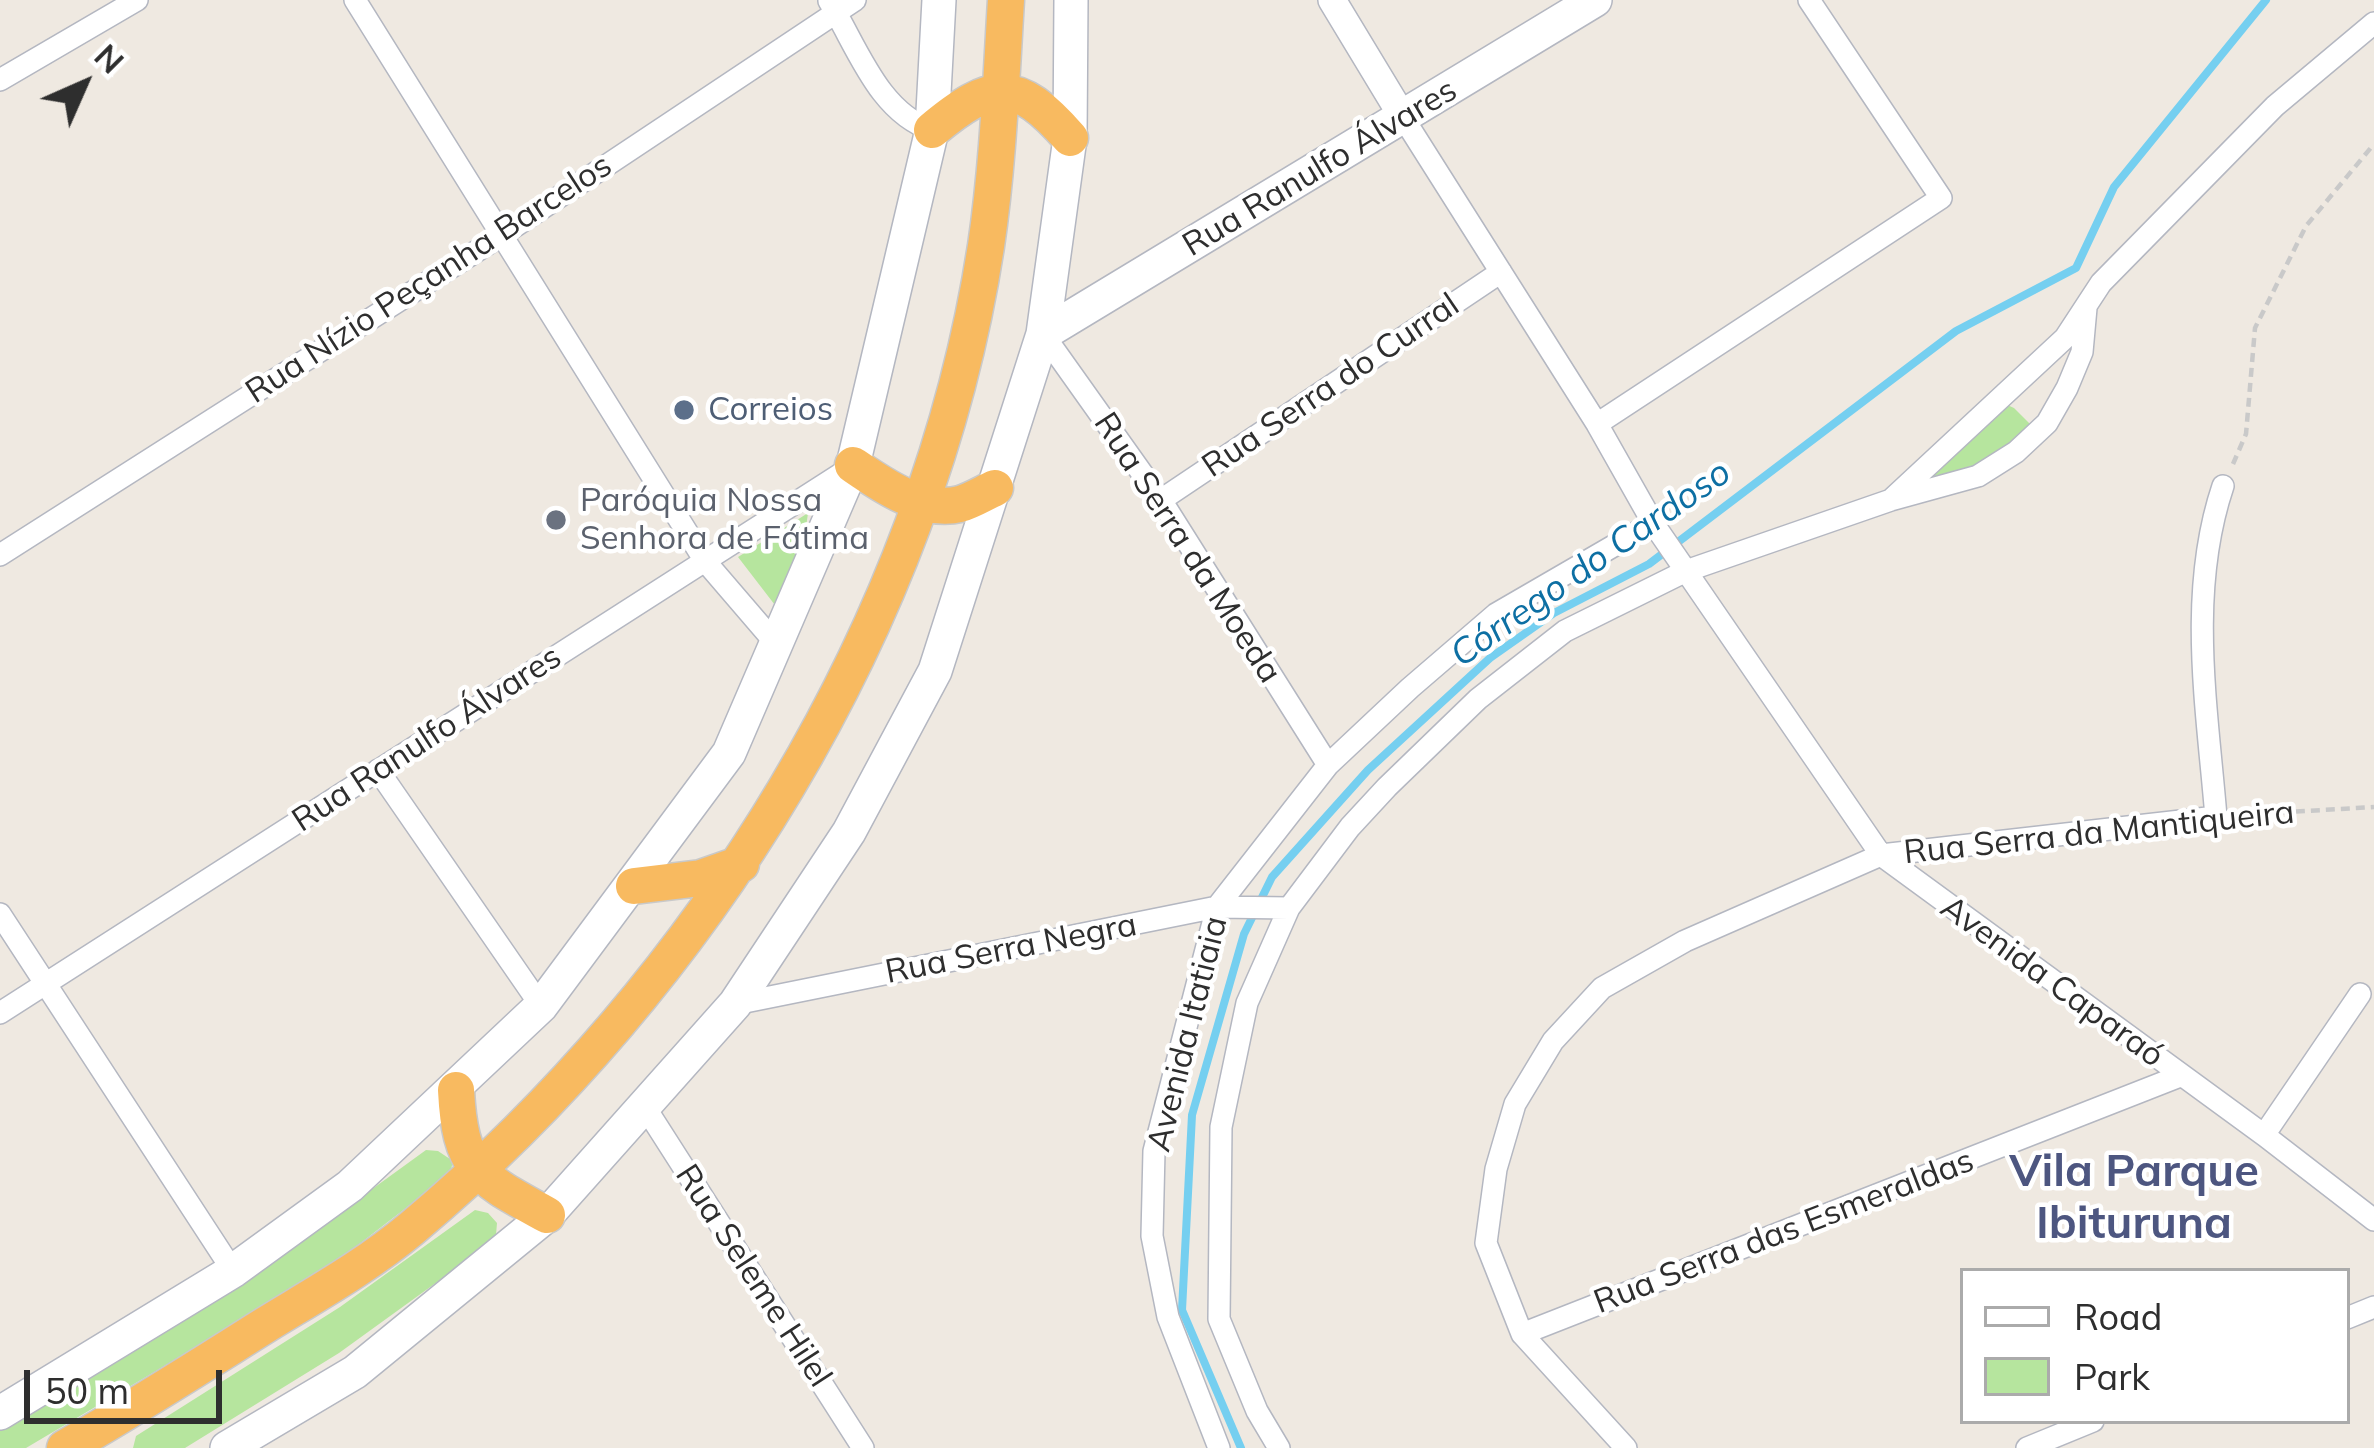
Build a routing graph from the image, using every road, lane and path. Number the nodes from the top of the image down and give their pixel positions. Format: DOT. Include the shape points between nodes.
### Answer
graph roads {
  1 [pos="137,0"];
  2 [pos="355,0"];
  3 [pos="939,0"];
  4 [pos="1006,0"];
  5 [pos="1071,0"];
  6 [pos="1333,0"];
  7 [pos="1595,0"];
  8 [pos="1809,0"];
  9 [pos="840,3"];
  10 [pos="2374,23"];
  11 [pos="0,80"];
  12 [pos="1001,90"];
  13 [pos="1404,118"];
  14 [pos="932,130"];
  15 [pos="1070,138"];
  16 [pos="2374,144"];
  17 [pos="502,235"];
  18 [pos="1501,272"];
  19 [pos="2086,308"];
  20 [pos="1042,334"];
  21 [pos="1597,424"];
  22 [pos="853,465"];
  23 [pos="2223,486"];
  24 [pos="995,488"];
  25 [pos="1161,500"];
  26 [pos="1891,500"];
  27 [pos="919,502"];
  28 [pos="1653,523"];
  29 [pos="0,555"];
  30 [pos="705,561"];
  31 [pos="1686,572"];
  32 [pos="778,646"];
  33 [pos="1328,765"];
  34 [pos="378,770"];
  35 [pos="2374,807"];
  36 [pos="2216,817"];
  37 [pos="1881,855"];
  38 [pos="741,864"];
  39 [pos="634,886"];
  40 [pos="1217,908"];
  41 [pos="1289,908"];
  42 [pos="0,914"];
  43 [pos="45,986"];
  44 [pos="2360,994"];
  45 [pos="735,1004"];
  46 [pos="541,1006"];
  47 [pos="0,1013"];
  48 [pos="2180,1076"];
  49 [pos="456,1090"];
  50 [pos="643,1104"];
  51 [pos="2264,1135"];
  52 [pos="475,1170"];
  53 [pos="547,1215"];
  54 [pos="2374,1220"];
  55 [pos="232,1271"];
  56 [pos="1522,1334"];
  57 [pos="0,1413"];
  58 [pos="2086,1424"];
  59 [pos="107,1437"];
  60 [pos="64,1448"];
  61 [pos="227,1448"];
  62 [pos="863,1448"];
  63 [pos="1219,1448"];
  64 [pos="1279,1448"];
  65 [pos="1626,1448"];
  66 [pos="2027,1448"];
  1 -- 11 [label="street"];
  2 -- 17 [label="street"];
  3 -- 14 [label="main road"];
  4 -- 12 [label="highway"];
  5 -- 15 [label="main road"];
  6 -- 13 [label="street"];
  7 -- 13 [label="main road, Rua Ranulfo Álvares"];
  8 -- 21 [label="street" via="1941,198"];
  9 -- 14 [label="street" via="889,103"];
  9 -- 17 [label="street, Rua Nízio Peçanha Barcelos"];
  10 -- 19 [label="street" via="2275,106"];
  12 -- 14 [label="highway" via="965,102"];
  12 -- 15 [label="highway" via="1041,104"];
  12 -- 27 [label="highway" via="986,246 960,370"];
  13 -- 18 [label="street, Avenida Caparaó"];
  13 -- 20 [label="main road, Rua Ranulfo Álvares"];
  14 -- 22 [label="main road"];
  15 -- 20 [label="main road"];
  16 -- 23 [label="path" via="2306,226 2255,328 2246,434"];
  17 -- 29 [label="street, Rua Nízio Peçanha Barcelos"];
  17 -- 30 [label="street"];
  18 -- 21 [label="street, Avenida Caparaó"];
  18 -- 25 [label="street, Rua Serra do Curral"];
  19 -- 26 [label="street" via="2065,338"];
  19 -- 26 [label="street, Avenida Itatiaia" via="2083,352 2047,423 1978,476"];
  20 -- 24 [label="main road"];
  20 -- 25 [label="street, Rua Serra da Moeda"];
  21 -- 28 [label="street, Avenida Caparaó"];
  22 -- 27 [label="highway"];
  22 -- 30 [label="street, Rua Ranulfo Álvares"];
  22 -- 32 [label="main road"];
  23 -- 36 [label="street" via="2205,555 2202,608"];
  24 -- 27 [label="highway" via="957,505"];
  24 -- 45 [label="main road" via="935,670 850,832"];
  25 -- 33 [label="street, Rua Serra da Moeda"];
  26 -- 31 [label="street, Avenida Itatiaia"];
  27 -- 38 [label="highway" via="885,598"];
  28 -- 31 [label="street, Avenida Caparaó"];
  28 -- 33 [label="street, Avenida Itatiaia" via="1496,614"];
  30 -- 32 [label="street"];
  30 -- 34 [label="street, Rua Ranulfo Álvares"];
  31 -- 37 [label="street, Avenida Caparaó"];
  31 -- 41 [label="street, Avenida Itatiaia" via="1565,631 1478,699 1350,827"];
  32 -- 39 [label="main road" via="729,753"];
  33 -- 40 [label="street, Avenida Itatiaia"];
  34 -- 43 [label="street, Rua Ranulfo Álvares"];
  34 -- 46 [label="street"];
  35 -- 36 [label="path, Rua Serra da Mantiqueira"];
  36 -- 37 [label="street, Rua Serra da Mantiqueira"];
  37 -- 48 [label="street, Avenida Caparaó"];
  37 -- 56 [label="street, Rua Serra da Mantiqueira" via="1685,941 1602,988 1553,1041 1515,1104 1486,1244"];
  38 -- 39 [label="highway"];
  38 -- 52 [label="highway" via="570,1077"];
  39 -- 46 [label="main road"];
  40 -- 41 [label="street, Rua Serra Negra"];
  40 -- 45 [label="street, Rua Serra Negra"];
  40 -- 63 [label="street, Avenida Itatiaia" via="1154,1151 1152,1236 1168,1317"];
  41 -- 64 [label="street, Avenida Itatiaia" via="1247,1003 1220,1127 1219,1319"];
  42 -- 43 [label="street"];
  43 -- 47 [label="street, Rua Ranulfo Álvares"];
  43 -- 55 [label="street"];
  44 -- 51 [label="street"];
  45 -- 50 [label="main road"];
  46 -- 49 [label="main road"];
  48 -- 51 [label="street, Avenida Caparaó"];
  48 -- 56 [label="street, Rua Serra das Esmeraldas"];
  49 -- 52 [label="highway" via="458,1129"];
  49 -- 55 [label="main road" via="350,1186"];
  50 -- 53 [label="main road"];
  50 -- 62 [label="street, Rua Seleme Hilel"];
  51 -- 54 [label="street, Avenida Caparaó"];
  52 -- 53 [label="highway"];
  52 -- 59 [label="highway" via="410,1229"];
  53 -- 61 [label="main road" via="355,1372"];
  55 -- 57 [label="main road"];
  56 -- 65 [label="street, Rua Serra da Mantiqueira"];
  58 -- 66 [label="street"];
  59 -- 60 [label="highway"];
}
